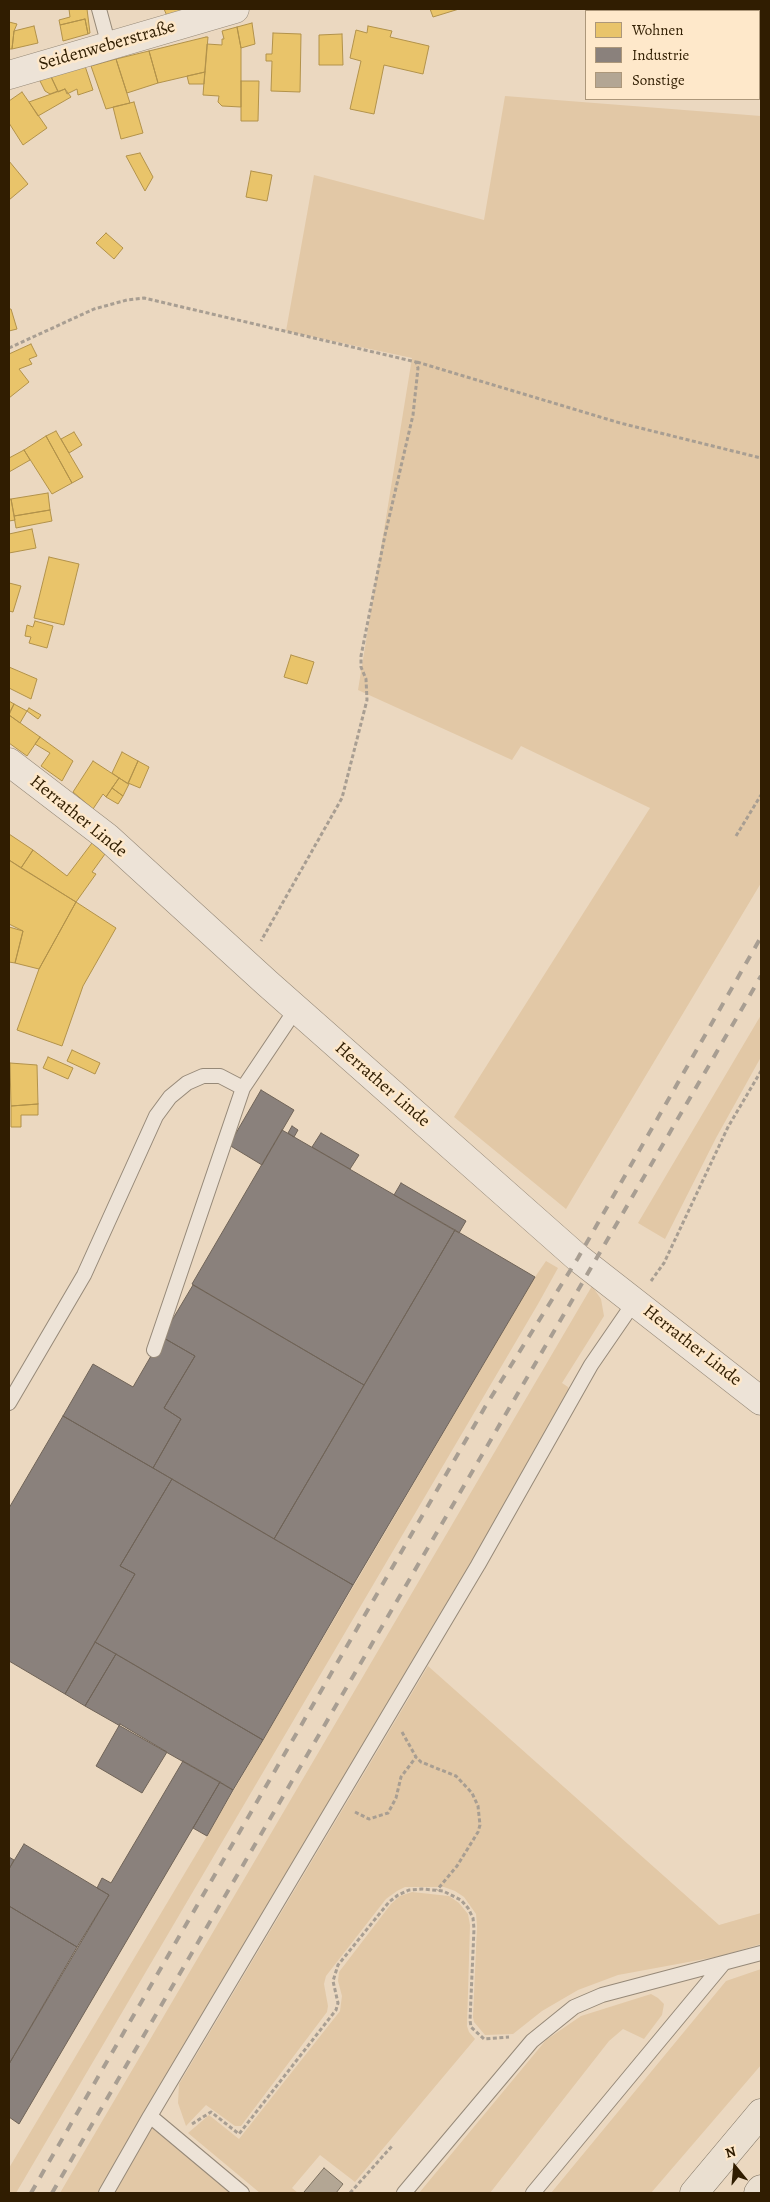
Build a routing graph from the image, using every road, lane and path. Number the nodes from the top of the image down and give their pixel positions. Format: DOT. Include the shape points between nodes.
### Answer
graph roads {
  1 [pos="99,9"];
  2 [pos="235,9"];
  3 [pos="109,46"];
  4 [pos="9,75"];
  5 [pos="9,348"];
  6 [pos="416,362"];
  7 [pos="761,458"];
  8 [pos="9,762"];
  9 [pos="761,795"];
  10 [pos="736,836"];
  11 [pos="247,965"];
  12 [pos="296,1009"];
  13 [pos="761,1072"];
  14 [pos="242,1088"];
  15 [pos="635,1301"];
  16 [pos="154,1350"];
  17 [pos="761,1401"];
  18 [pos="9,1403"];
  19 [pos="390,1712"];
  20 [pos="416,1757"];
  21 [pos="336,1802"];
  22 [pos="437,1890"];
  23 [pos="761,1953"];
  24 [pos="723,1964"];
  25 [pos="532,2041"];
  26 [pos="761,2113"];
  27 [pos="150,2116"];
  28 [pos="177,2139"];
  29 [pos="392,2146"];
  30 [pos="761,2189"];
  31 [pos="106,2193"];
  32 [pos="242,2193"];
  33 [pos="350,2193"];
  34 [pos="404,2193"];
  35 [pos="533,2193"];
  36 [pos="694,2193"];
  37 [pos="758,2193"];
  1 -- 3 [label="lane"];
  2 -- 3 [label="street, Seidenweberstraße"];
  3 -- 4 [label="street, Seidenweberstraße"];
  5 -- 6 [label="path" via="94,309 144,298"];
  6 -- 7 [label="path" via="620,423"];
  6 -- 11 [label="path" via="413,415 361,656 367,700 342,798"];
  8 -- 11 [label="street, Herrather Linde" via="107,837"];
  9 -- 10 [label="path"];
  11 -- 12 [label="street, Herrather Linde"];
  12 -- 14 [label="lane"];
  12 -- 15 [label="street, Herrather Linde" via="578,1258"];
  13 -- 15 [label="path" via="728,1128 664,1263"];
  14 -- 16 [label="lane"];
  14 -- 18 [label="lane" via="220,1076 203,1076 187,1083 170,1097 156,1116 84,1275"];
  15 -- 17 [label="street, Herrather Linde"];
  15 -- 19 [label="lane" via="591,1366"];
  19 -- 20 [label="path"];
  19 -- 21 [label="lane"];
  20 -- 21 [label="path" via="401,1777 388,1813 369,1819"];
  20 -- 22 [label="path" via="456,1776 472,1792 480,1816 478,1832"];
  21 -- 27 [label="lane"];
  22 -- 25 [label="path" via="461,1900 473,1918 471,2027 484,2039 524,2036"];
  22 -- 28 [label="path" via="403,1892 383,1909 333,1975 338,2003 336,2010 239,2134 211,2112"];
  23 -- 24 [label="lane"];
  24 -- 25 [label="lane" via="593,1999 574,2007"];
  24 -- 35 [label="lane"];
  25 -- 34 [label="lane"];
  26 -- 36 [label="highway"];
  27 -- 28 [label="lane"];
  27 -- 31 [label="lane"];
  28 -- 32 [label="lane"];
  29 -- 33 [label="path"];
  30 -- 37 [label="highway"];
}
